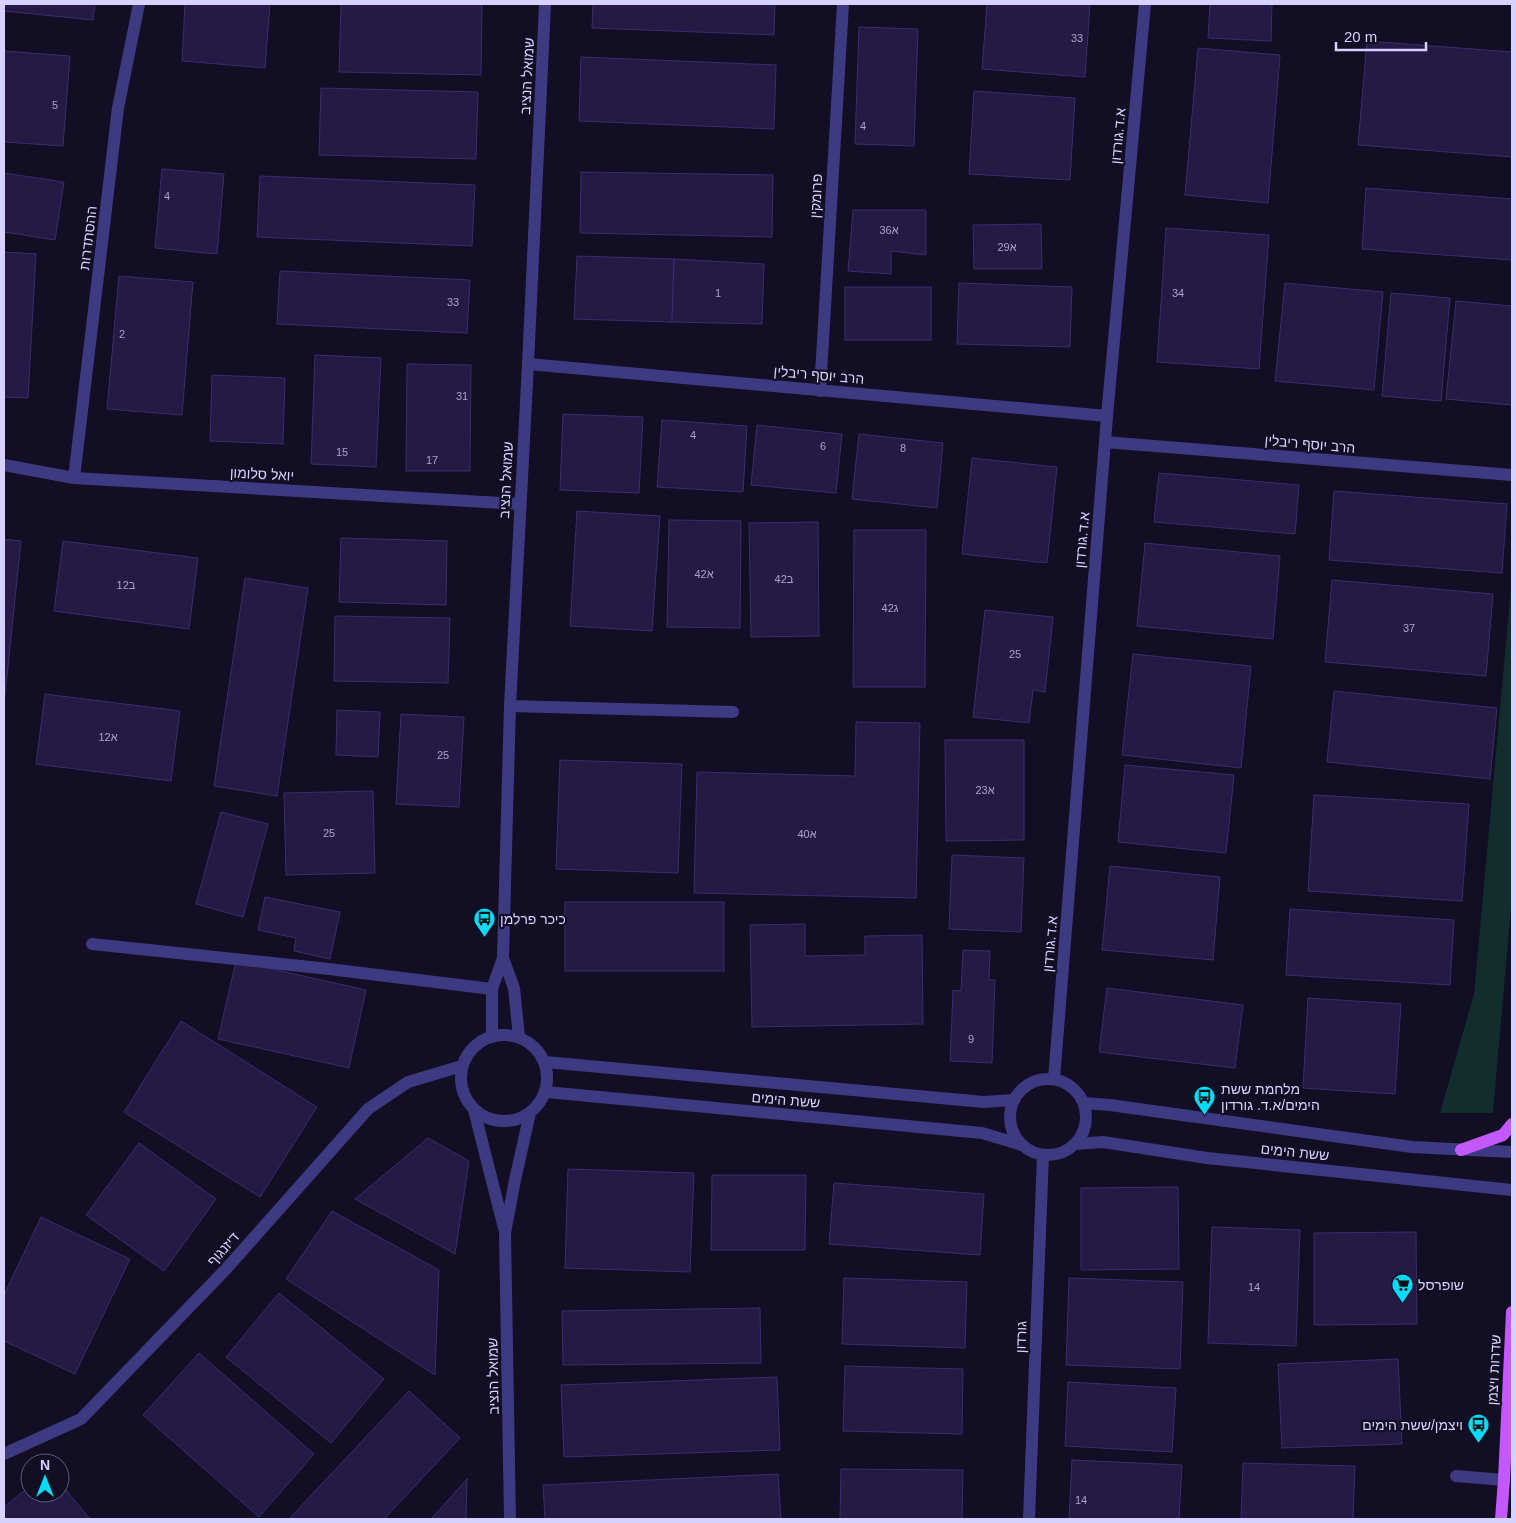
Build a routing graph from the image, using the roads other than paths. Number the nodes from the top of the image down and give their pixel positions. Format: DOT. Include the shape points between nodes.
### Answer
graph roads {
  1 [pos="139,4"];
  2 [pos="545,4"];
  3 [pos="843,4"];
  4 [pos="1145,4"];
  5 [pos="528,364"];
  6 [pos="820,391"];
  7 [pos="1107,416"];
  8 [pos="1105,442"];
  9 [pos="4,465"];
  10 [pos="1512,476"];
  11 [pos="74,478"];
  12 [pos="520,504"];
  13 [pos="510,706"];
  14 [pos="733,712"];
  15 [pos="92,944"];
  16 [pos="503,958"];
  17 [pos="492,989"];
  18 [pos="492,1036"];
  19 [pos="519,1037"];
  20 [pos="545,1062"];
  21 [pos="462,1066"];
  22 [pos="1054,1079"];
  23 [pos="546,1092"];
  24 [pos="1014,1100"];
  25 [pos="1084,1103"];
  26 [pos="474,1110"];
  27 [pos="530,1113"];
  28 [pos="1512,1124"];
  29 [pos="1075,1144"];
  30 [pos="1022,1145"];
  31 [pos="1462,1150"];
  32 [pos="1512,1152"];
  33 [pos="1043,1155"];
  34 [pos="1512,1190"];
  35 [pos="505,1233"];
  36 [pos="1512,1312"];
  37 [pos="4,1454"];
  38 [pos="1456,1476"];
  39 [pos="1504,1480"];
  40 [pos="510,1519"];
  41 [pos="1029,1519"];
  42 [pos="1501,1519"];
  1 -- 11 [label="street, ההסתדרות" via="118,108"];
  2 -- 5 [label="street, שמואל הנציב"];
  3 -- 6 [label="street, פרומקין"];
  4 -- 7 [label="street, א.ד.גורדון"];
  5 -- 6 [label="street, הרב יוסף ריבלין"];
  5 -- 12 [label="street, שמואל הנציב"];
  6 -- 7 [label="street, הרב יוסף ריבלין"];
  7 -- 8 [label="street, א.ד.גורדון"];
  8 -- 10 [label="street, הרב יוסף ריבלין"];
  8 -- 22 [label="street, א.ד.גורדון"];
  9 -- 11 [label="street, יואל סלומון"];
  11 -- 12 [label="street, יואל סלומון"];
  12 -- 13 [label="street, שמואל הנציב"];
  13 -- 14 [label="street"];
  13 -- 16 [label="street, שמואל הנציב"];
  15 -- 17 [label="street"];
  16 -- 17 [label="street, שמואל הנציב"];
  16 -- 19 [label="street, שמואל הנציב" via="514,988"];
  17 -- 18 [label="street, שמואל הנציב"];
  18 -- 19 [label="street"];
  18 -- 21 [label="street" via="477,1044"];
  19 -- 20 [label="street" via="535,1047"];
  20 -- 23 [label="street"];
  20 -- 24 [label="street, ששת הימים" via="984,1102"];
  21 -- 26 [label="street" via="460,1082 464,1097"];
  21 -- 37 [label="street, דיזנגוף" via="408,1082 368,1109 226,1269 80,1419"];
  22 -- 24 [label="street" via="1034,1081"];
  22 -- 25 [label="street" via="1072,1087"];
  23 -- 27 [label="street" via="537,1108"];
  23 -- 30 [label="street, ששת הימים" via="982,1133"];
  24 -- 30 [label="street" via="1011,1124"];
  25 -- 29 [label="street" via="1086,1125"];
  25 -- 31 [label="street, ששת הימים" via="1412,1148"];
  26 -- 27 [label="street" via="488,1119 504,1122"];
  26 -- 35 [label="street, שמואל הנציב"];
  27 -- 35 [label="street, שמואל הנציב"];
  28 -- 31 [label="main road" via="1503,1135"];
  29 -- 33 [label="street" via="1060,1153"];
  29 -- 34 [label="street, ששת הימים" via="1103,1142 1207,1158"];
  30 -- 33 [label="street"];
  31 -- 32 [label="street, ששת הימים"];
  33 -- 41 [label="street, גורדון"];
  35 -- 40 [label="street, שמואל הנציב"];
  36 -- 39 [label="main road, שדרות ויצמן"];
  38 -- 39 [label="street"];
  39 -- 42 [label="main road, שדרות ויצמן"];
}
